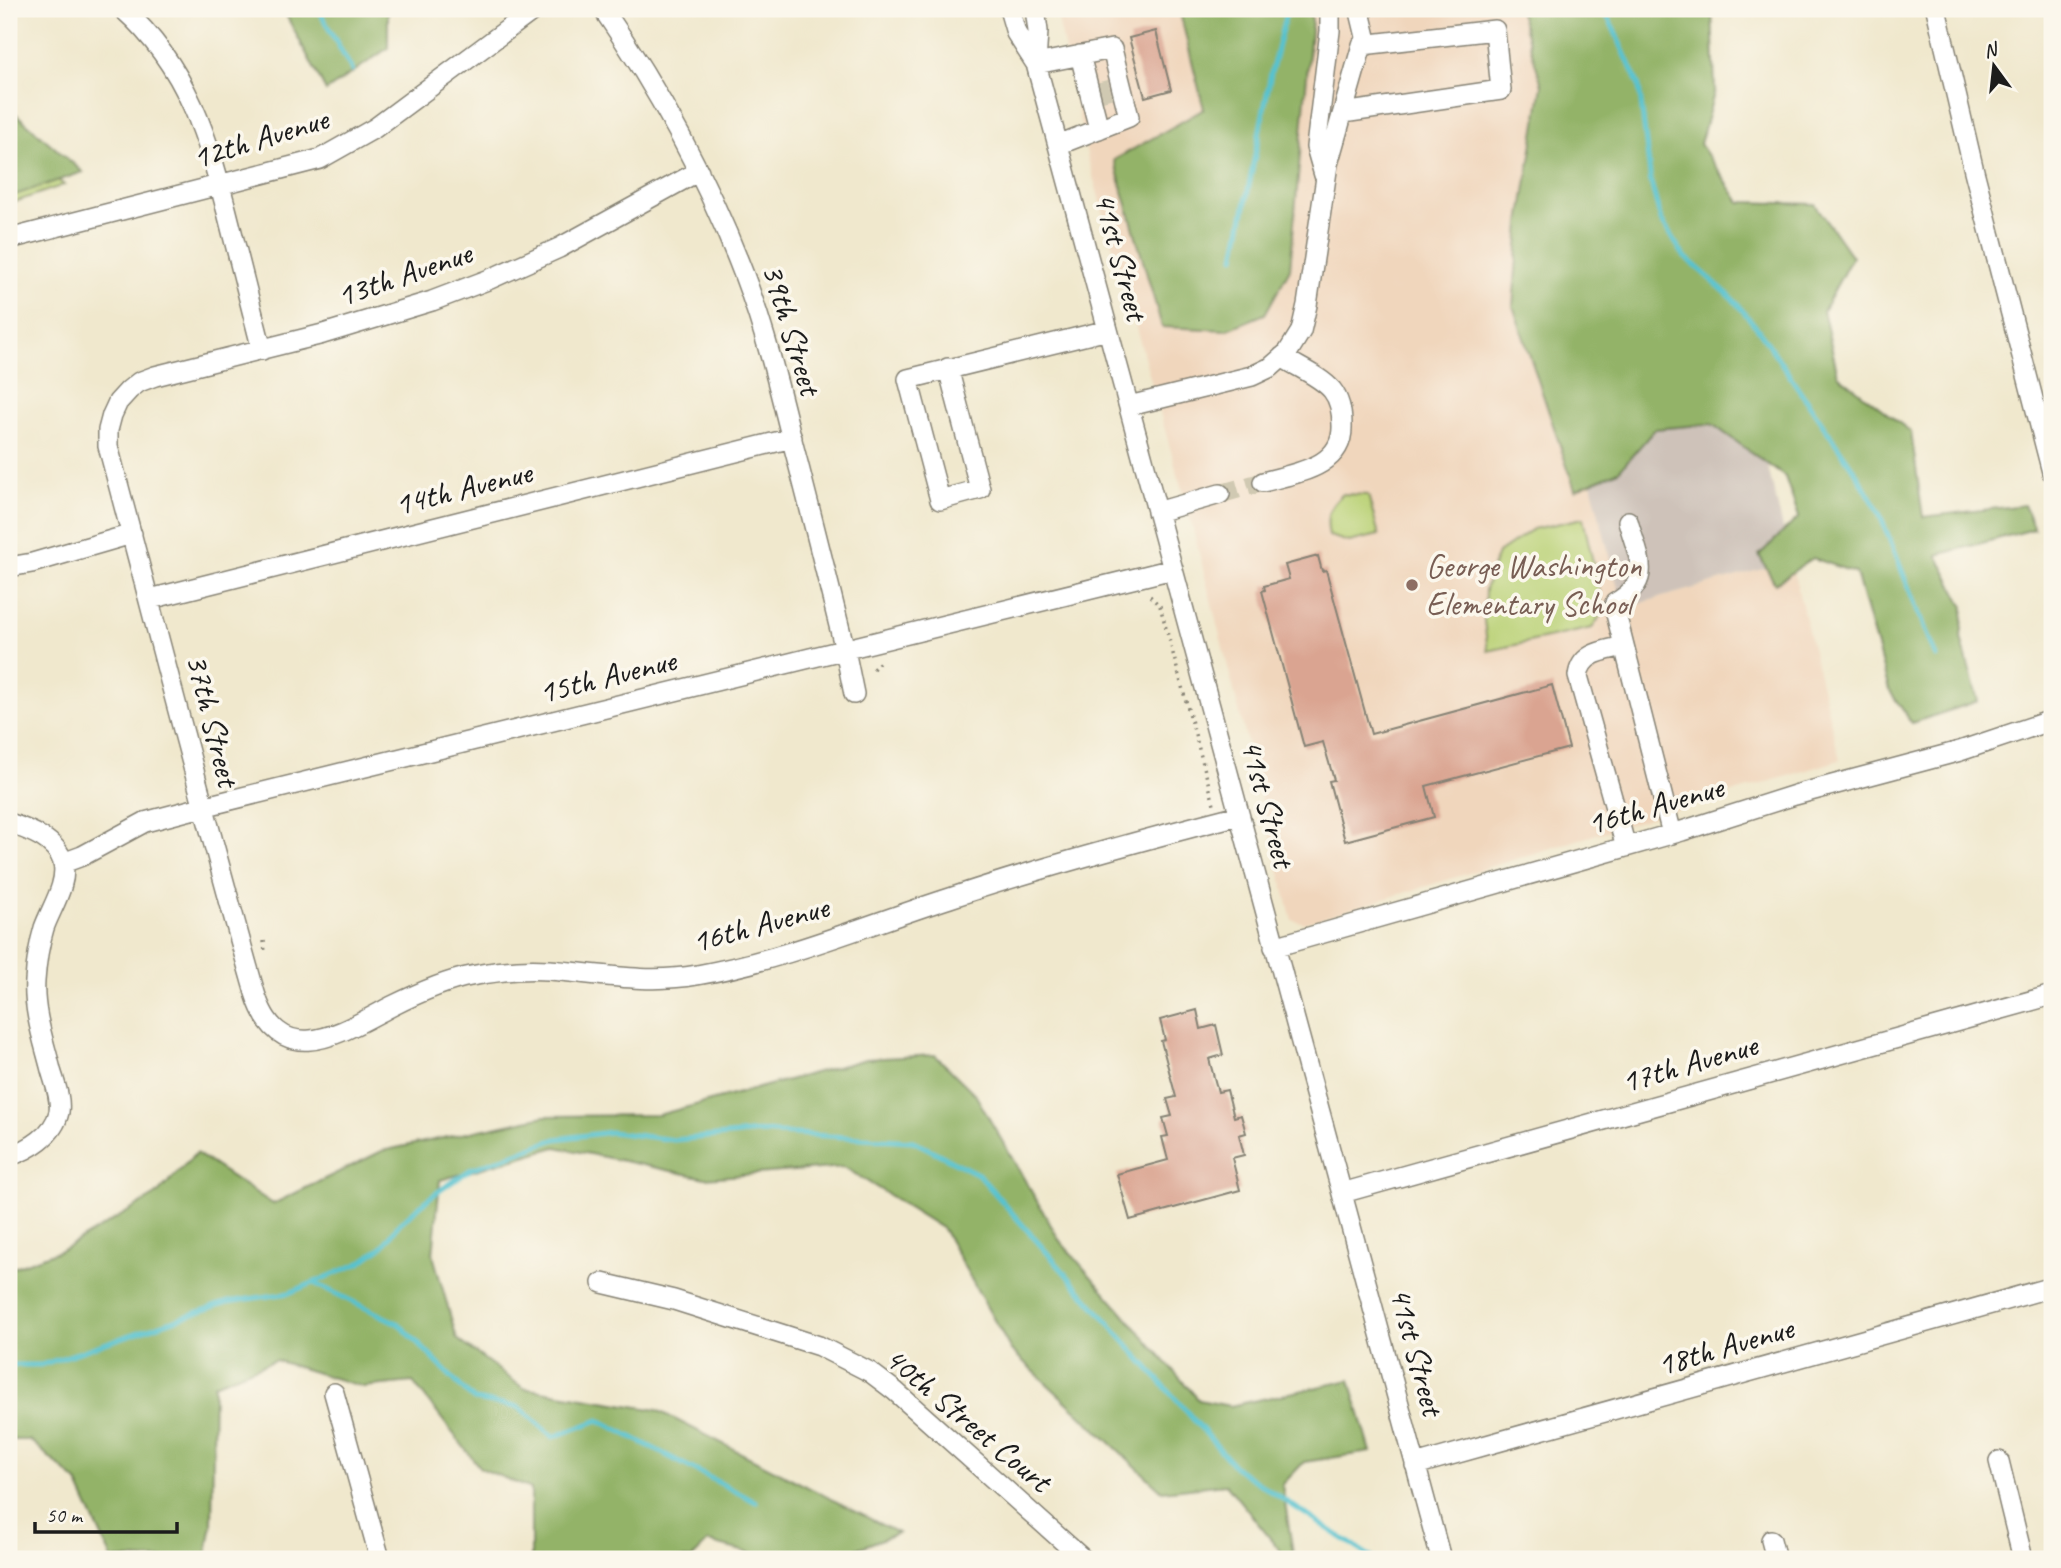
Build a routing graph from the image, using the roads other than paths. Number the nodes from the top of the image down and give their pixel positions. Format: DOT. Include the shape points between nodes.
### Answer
graph roads {
  1 [pos="123,9"];
  2 [pos="535,9"];
  3 [pos="603,9"];
  4 [pos="1009,9"];
  5 [pos="1035,9"];
  6 [pos="1329,9"];
  7 [pos="1936,9"];
  8 [pos="1361,16"];
  9 [pos="1368,45"];
  10 [pos="1080,55"];
  11 [pos="1036,64"];
  12 [pos="1343,113"];
  13 [pos="1099,129"];
  14 [pos="1058,145"];
  15 [pos="699,171"];
  16 [pos="1325,180"];
  17 [pos="220,186"];
  18 [pos="9,239"];
  19 [pos="1108,330"];
  20 [pos="262,349"];
  21 [pos="1282,357"];
  22 [pos="948,368"];
  23 [pos="118,402"];
  24 [pos="1129,406"];
  25 [pos="792,438"];
  26 [pos="2052,472"];
  27 [pos="1262,482"];
  28 [pos="1220,494"];
  29 [pos="1157,512"];
  30 [pos="1628,521"];
  31 [pos="132,534"];
  32 [pos="9,567"];
  33 [pos="1173,569"];
  34 [pos="150,599"];
  35 [pos="1624,646"];
  36 [pos="845,650"];
  37 [pos="854,694"];
  38 [pos="2052,720"];
  39 [pos="202,807"];
  40 [pos="1239,815"];
  41 [pos="9,823"];
  42 [pos="1672,834"];
  43 [pos="1626,847"];
  44 [pos="63,863"];
  45 [pos="1274,947"];
  46 [pos="2052,995"];
  47 [pos="293,1037"];
  48 [pos="9,1156"];
  49 [pos="1342,1193"];
  50 [pos="602,1283"];
  51 [pos="2052,1287"];
  52 [pos="334,1393"];
  53 [pos="1999,1461"];
  54 [pos="1415,1465"];
  55 [pos="380,1559"];
  56 [pos="1083,1559"];
  57 [pos="1441,1559"];
  58 [pos="2023,1559"];
  1 -- 17 [label="street" via="176,70 199,118"];
  2 -- 17 [label="street, 12th Avenue" via="342,148 320,159"];
  3 -- 15 [label="street, 39th Street" via="646,74"];
  4 -- 11 [label="street, 41st Street" via="1016,33"];
  5 -- 11 [label="street, 41st Street"];
  6 -- 16 [label="street" via="1316,147"];
  7 -- 26 [label="street"];
  8 -- 9 [label="street"];
  9 -- 12 [label="street" via="1362,46"];
  9 -- 12 [label="street" via="1495,30 1501,90"];
  10 -- 11 [label="street"];
  10 -- 13 [label="street"];
  10 -- 13 [label="street" via="1112,49 1129,117"];
  11 -- 14 [label="street, 41st Street"];
  12 -- 16 [label="street"];
  13 -- 14 [label="street"];
  14 -- 19 [label="street, 41st Street"];
  15 -- 20 [label="street, 13th Avenue" via="559,248 491,279 397,312"];
  15 -- 25 [label="street, 39th Street" via="745,277"];
  16 -- 21 [label="street" via="1301,331"];
  17 -- 18 [label="street, 12th Avenue"];
  17 -- 20 [label="street"];
  19 -- 22 [label="street"];
  19 -- 24 [label="street, 41st Street"];
  20 -- 23 [label="street, 13th Avenue" via="155,376"];
  21 -- 24 [label="street" via="1252,376"];
  21 -- 27 [label="street" via="1332,390 1342,410 1343,432 1331,458 1308,470"];
  22 -- 22 [label="street" via="908,379 940,500 980,489"];
  23 -- 31 [label="street, 37th Street" via="108,430 108,446"];
  24 -- 29 [label="street, 41st Street"];
  25 -- 34 [label="street, 14th Avenue"];
  25 -- 36 [label="street, 39th Street"];
  28 -- 29 [label="street"];
  29 -- 33 [label="street, 41st Street"];
  30 -- 35 [label="street" via="1641,573 1630,595 1615,603"];
  31 -- 32 [label="street"];
  31 -- 34 [label="street, 37th Street"];
  33 -- 36 [label="street, 15th Avenue"];
  33 -- 40 [label="street, 41st Street"];
  34 -- 39 [label="street, 37th Street"];
  35 -- 42 [label="street"];
  35 -- 43 [label="street" via="1586,658 1578,676"];
  36 -- 37 [label="street, 39th Street"];
  36 -- 39 [label="street, 15th Avenue"];
  38 -- 42 [label="street, 16th Avenue"];
  39 -- 44 [label="street, 15th Avenue" via="145,822"];
  39 -- 47 [label="street, 37th Street" via="260,1009 276,1029"];
  40 -- 45 [label="street, 41st Street"];
  40 -- 47 [label="street, 16th Avenue" via="1099,852 724,970 641,979 518,970 467,976 322,1040"];
  41 -- 44 [label="street" via="47,840"];
  42 -- 43 [label="street, 16th Avenue"];
  43 -- 45 [label="street, 16th Avenue"];
  44 -- 48 [label="street" via="63,876 44,929 35,983 59,1113 40,1140"];
  45 -- 49 [label="street, 41st Street"];
  46 -- 49 [label="street, 17th Avenue"];
  49 -- 54 [label="street, 41st Street"];
  50 -- 56 [label="street, 40th Street Court" via="674,1300 818,1346 870,1373"];
  51 -- 54 [label="street, 18th Avenue"];
  52 -- 55 [label="street"];
  53 -- 58 [label="street"];
  54 -- 57 [label="street, 41st Street"];
}
